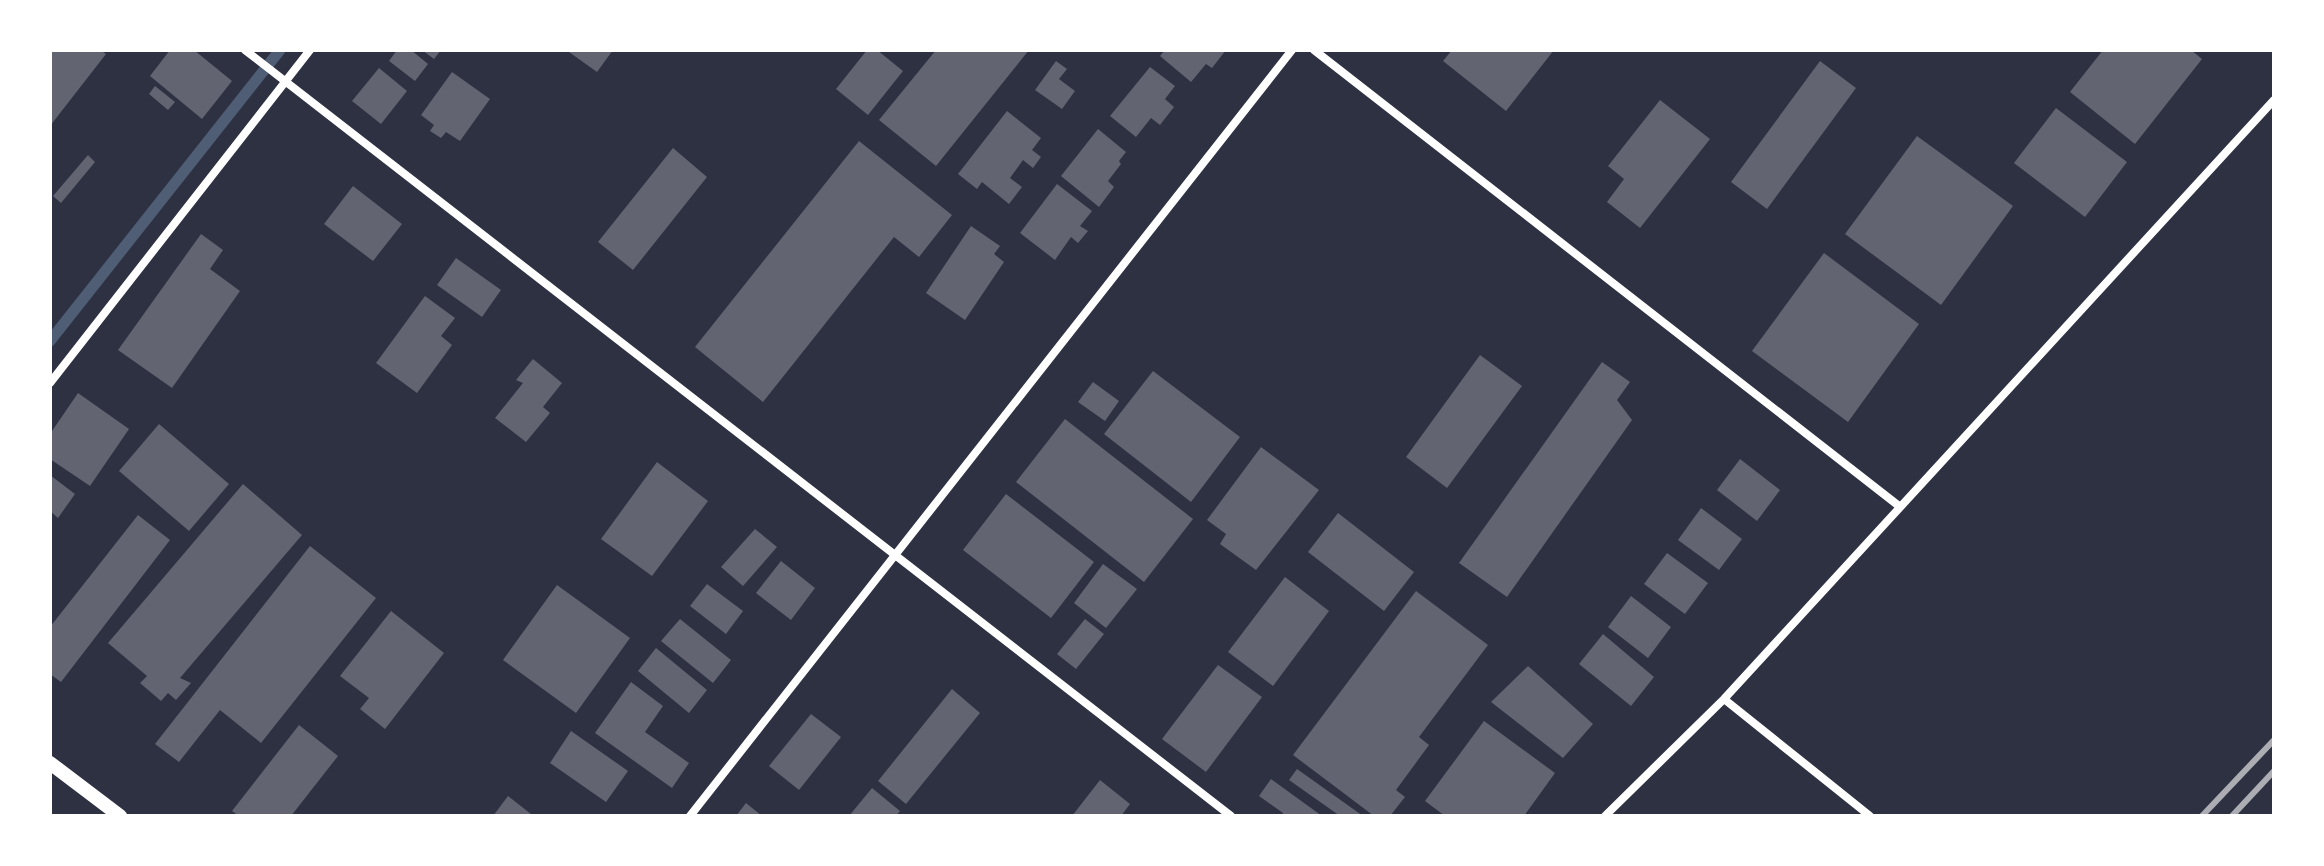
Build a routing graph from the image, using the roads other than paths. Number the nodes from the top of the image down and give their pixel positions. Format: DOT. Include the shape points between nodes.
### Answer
graph roads {
  1 [pos="245,50"];
  2 [pos="310,50"];
  3 [pos="1292,50"];
  4 [pos="1314,50"];
  5 [pos="285,82"];
  6 [pos="2274,100"];
  7 [pos="50,383"];
  8 [pos="1899,506"];
  9 [pos="895,555"];
  10 [pos="1724,699"];
  11 [pos="50,763"];
  12 [pos="120,816"];
  13 [pos="690,816"];
  14 [pos="1231,816"];
  15 [pos="1605,816"];
  16 [pos="1870,816"];
  1 -- 5 [label="street"];
  2 -- 5 [label="street"];
  3 -- 9 [label="street"];
  4 -- 8 [label="street"];
  5 -- 7 [label="street"];
  5 -- 9 [label="street"];
  6 -- 8 [label="street"];
  8 -- 10 [label="street"];
  9 -- 13 [label="street"];
  9 -- 14 [label="street"];
  10 -- 15 [label="street"];
  10 -- 16 [label="street"];
  11 -- 12 [label="street"];
}
